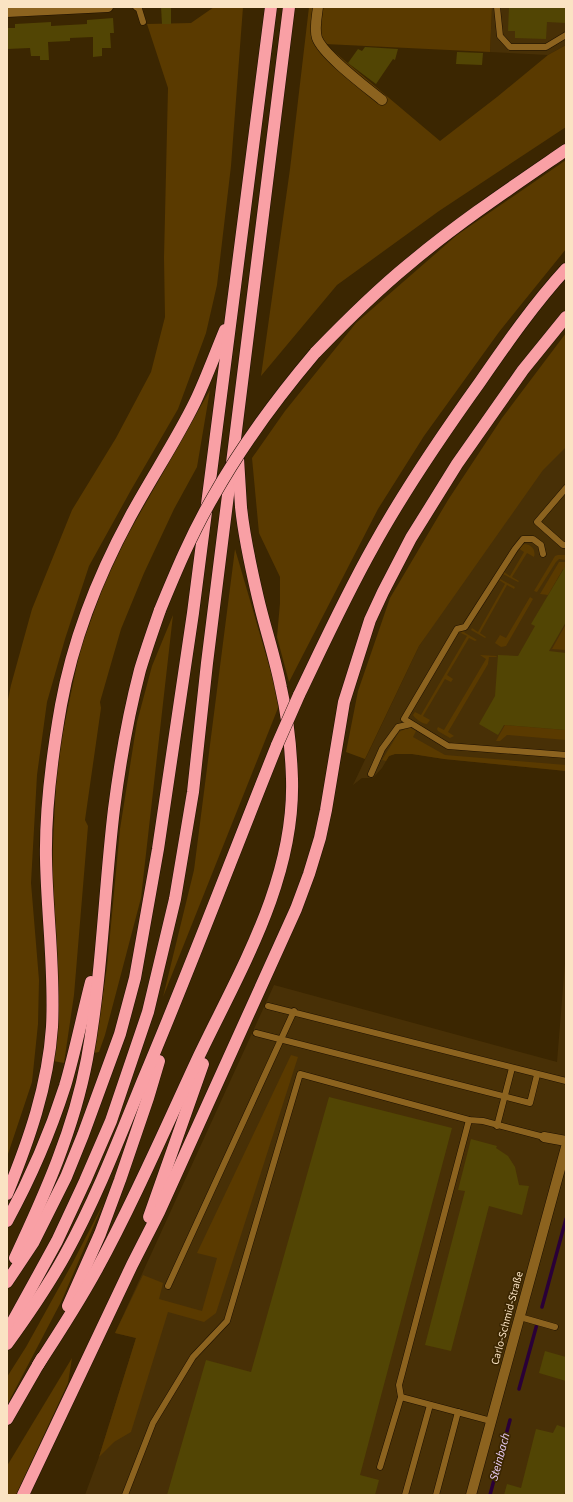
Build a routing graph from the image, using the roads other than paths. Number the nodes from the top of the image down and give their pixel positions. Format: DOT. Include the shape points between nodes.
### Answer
graph roads {
  1 [pos="108,7"];
  2 [pos="136,7"];
  3 [pos="271,7"];
  4 [pos="289,7"];
  5 [pos="318,7"];
  6 [pos="497,7"];
  7 [pos="7,12"];
  8 [pos="143,22"];
  9 [pos="566,35"];
  10 [pos="382,100"];
  11 [pos="566,150"];
  12 [pos="566,269"];
  13 [pos="232,314"];
  14 [pos="566,317"];
  15 [pos="236,433"];
  16 [pos="566,488"];
  17 [pos="564,545"];
  18 [pos="543,554"];
  19 [pos="411,724"];
  20 [pos="566,754"];
  21 [pos="371,774"];
  22 [pos="104,929"];
  23 [pos="224,1003"];
  24 [pos="268,1006"];
  25 [pos="294,1011"];
  26 [pos="167,1024"];
  27 [pos="256,1034"];
  28 [pos="280,1040"];
  29 [pos="512,1068"];
  30 [pos="537,1075"];
  31 [pos="566,1081"];
  32 [pos="505,1097"];
  33 [pos="469,1120"];
  34 [pos="497,1126"];
  35 [pos="544,1137"];
  36 [pos="566,1141"];
  37 [pos="566,1147"];
  38 [pos="7,1194"];
  39 [pos="7,1221"];
  40 [pos="132,1265"];
  41 [pos="7,1276"];
  42 [pos="7,1282"];
  43 [pos="168,1286"];
  44 [pos="520,1317"];
  45 [pos="555,1326"];
  46 [pos="7,1332"];
  47 [pos="7,1344"];
  48 [pos="38,1365"];
  49 [pos="401,1397"];
  50 [pos="430,1405"];
  51 [pos="458,1412"];
  52 [pos="7,1419"];
  53 [pos="491,1421"];
  54 [pos="380,1467"];
  55 [pos="23,1495"];
  56 [pos="125,1495"];
  57 [pos="405,1495"];
  58 [pos="436,1495"];
  59 [pos="471,1495"];
  1 -- 7 [label="street"];
  2 -- 8 [label="lane"];
  3 -- 13 [label="highway"];
  4 -- 15 [label="highway"];
  5 -- 10 [label="street" via="317,38 322,47 346,71"];
  6 -- 9 [label="lane" via="500,36 510,47 546,47"];
  11 -- 22 [label="highway, bridge" via="492,201 407,265 360,307 315,353 267,414 225,476 193,536 160,610 140,669 114,807"];
  12 -- 26 [label="highway, bridge" via="511,338 440,439 377,540 299,695 277,745"];
  13 -- 38 [label="highway" via="195,402 103,572 71,661 52,759 47,810 46,858 52,1028 41,1097"];
  13 -- 42 [label="highway" via="193,613 157,856 135,978 120,1034 97,1101 66,1177 26,1254"];
  14 -- 40 [label="highway" via="523,370 457,464 415,532 370,620 344,702 326,810 309,874 296,909 176,1176"];
  15 -- 23 [label="highway" via="242,509 258,599 282,688 290,736 292,782 288,841 282,869 249,953"];
  15 -- 46 [label="highway" via="193,792 175,899 157,978 124,1086 86,1181 57,1241"];
  16 -- 17 [label="lane" via="537,522"];
  18 -- 19 [label="lane" via="542,545 533,538 523,539 515,549 465,627 456,629 404,719"];
  19 -- 20 [label="lane" via="448,746"];
  19 -- 21 [label="lane" via="398,727 382,749"];
  22 -- 39 [label="highway" via="65,1086 32,1172"];
  22 -- 41 [label="highway" via="86,1060 73,1115 40,1206"];
  23 -- 40 [label="highway"];
  23 -- 48 [label="highway" via="115,1234 79,1300"];
  24 -- 25 [label="lane"];
  25 -- 28 [label="lane"];
  25 -- 29 [label="lane"];
  26 -- 47 [label="highway" via="84,1219 46,1288"];
  26 -- 48 [label="highway" via="148,1098 120,1180 65,1312"];
  27 -- 28 [label="lane"];
  28 -- 32 [label="lane"];
  28 -- 43 [label="lane"];
  29 -- 30 [label="lane"];
  29 -- 32 [label="lane"];
  30 -- 31 [label="lane"];
  30 -- 32 [label="lane" via="530,1103"];
  32 -- 34 [label="lane"];
  33 -- 34 [label="lane"];
  33 -- 49 [label="lane" via="399,1385"];
  33 -- 56 [label="lane" via="300,1074 227,1321 193,1357 153,1423"];
  34 -- 35 [label="lane"];
  35 -- 36 [label="street"];
  37 -- 44 [label="street, Carlo-Schmid-Straße"];
  40 -- 55 [label="highway"];
  44 -- 45 [label="lane"];
  44 -- 53 [label="street, Carlo-Schmid-Straße"];
  48 -- 52 [label="highway"];
  49 -- 50 [label="lane"];
  49 -- 54 [label="lane"];
  50 -- 51 [label="lane"];
  50 -- 57 [label="lane"];
  51 -- 53 [label="lane"];
  51 -- 58 [label="lane"];
  53 -- 59 [label="street, Carlo-Schmid-Straße"];
}
